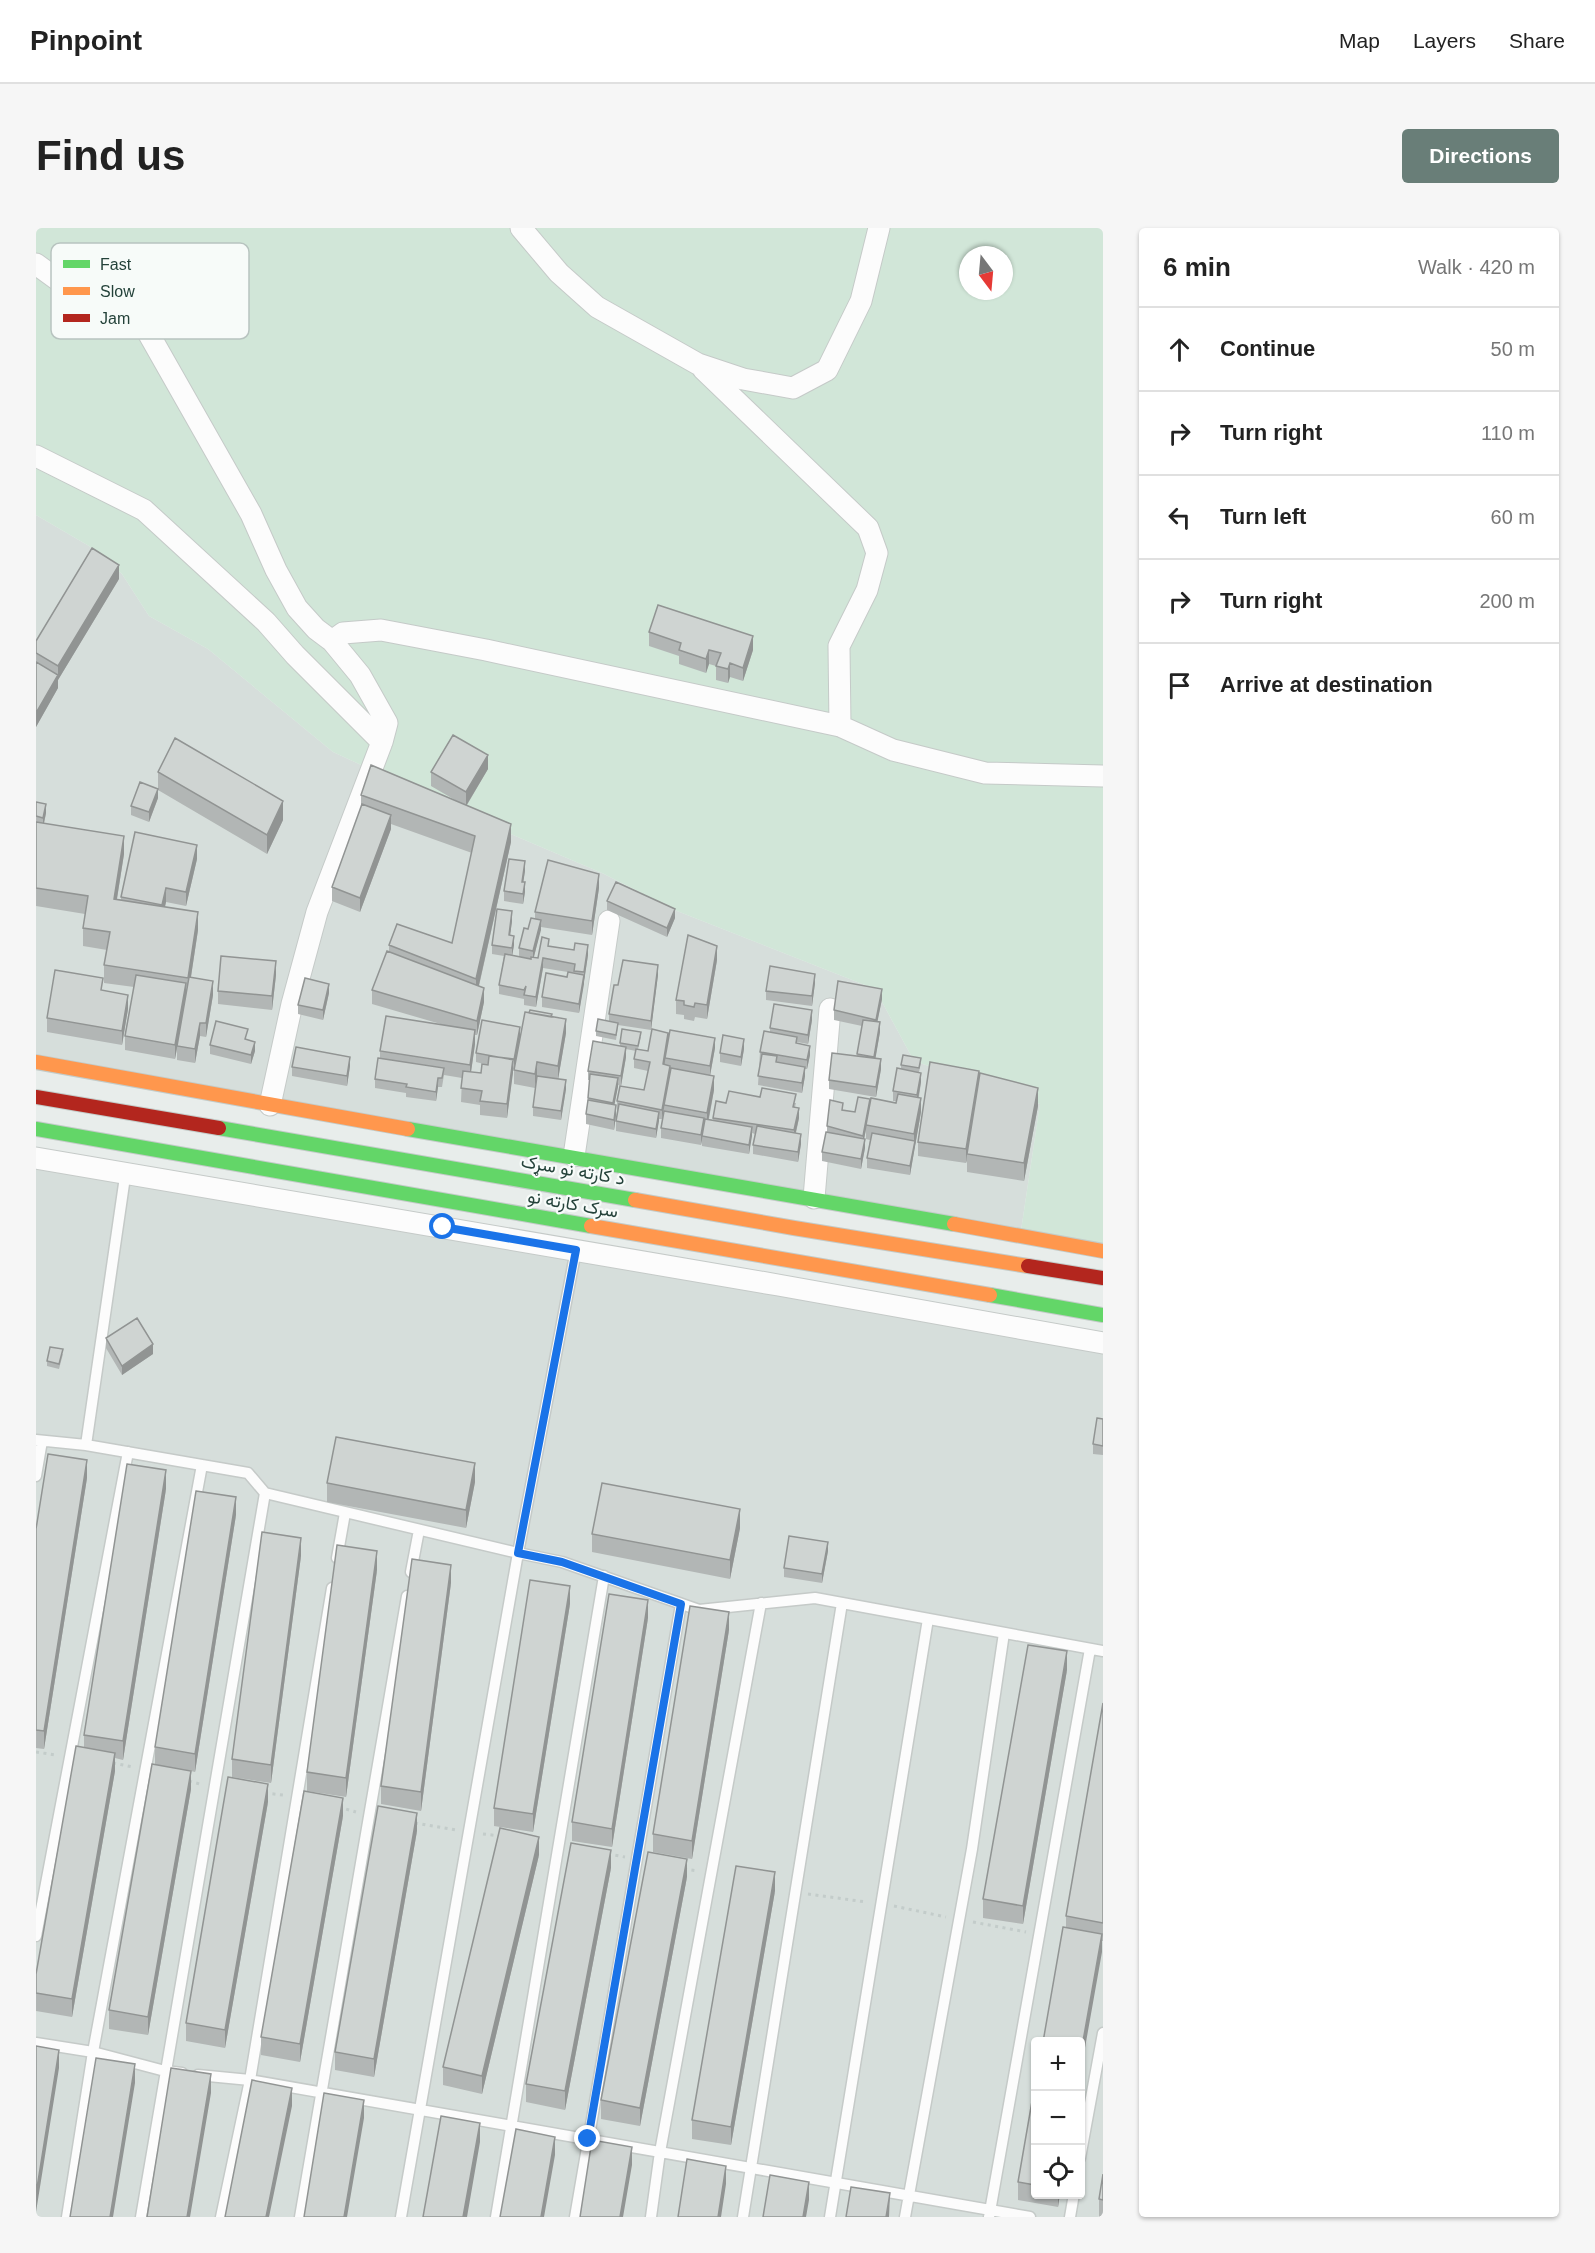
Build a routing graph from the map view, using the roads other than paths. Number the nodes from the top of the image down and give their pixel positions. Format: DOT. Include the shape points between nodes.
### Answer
graph roads {
  1 [pos="521,228"];
  2 [pos="879,228"];
  3 [pos="36,264"];
  4 [pos="51,275"];
  5 [pos="151,339"];
  6 [pos="698,364"];
  7 [pos="36,456"];
  8 [pos="332,641"];
  9 [pos="840,726"];
  10 [pos="382,742"];
  11 [pos="1103,776"];
  12 [pos="609,921"];
  13 [pos="830,1009"];
  14 [pos="36,1062"];
  15 [pos="270,1105"];
  16 [pos="43,1114"];
  17 [pos="129,1130"];
  18 [pos="574,1156"];
  19 [pos="36,1158"];
  20 [pos="126,1173"];
  21 [pos="814,1198"];
  22 [pos="576,1250"];
  23 [pos="1103,1251"];
  24 [pos="1103,1278"];
  25 [pos="1103,1315"];
  26 [pos="1103,1343"];
  27 [pos="39,1441"];
  28 [pos="86,1445"];
  29 [pos="128,1452"];
  30 [pos="202,1465"];
  31 [pos="36,1476"];
  32 [pos="265,1493"];
  33 [pos="345,1513"];
  34 [pos="419,1530"];
  35 [pos="518,1553"];
  36 [pos="604,1576"];
  37 [pos="761,1603"];
  38 [pos="842,1603"];
  39 [pos="681,1604"];
  40 [pos="928,1619"];
  41 [pos="1004,1633"];
  42 [pos="1090,1649"];
  43 [pos="1103,1651"];
  44 [pos="36,1936"];
  45 [pos="1103,2034"];
  46 [pos="36,2043"];
  47 [pos="93,2052"];
  48 [pos="165,2071"];
  49 [pos="250,2080"];
  50 [pos="322,2093"];
  51 [pos="419,2110"];
  52 [pos="510,2126"];
  53 [pos="588,2139"];
  54 [pos="1082,2145"];
  55 [pos="660,2152"];
  56 [pos="751,2168"];
  57 [pos="836,2183"];
  58 [pos="908,2196"];
  59 [pos="1073,2199"];
  60 [pos="990,2213"];
  61 [pos="67,2217"];
  62 [pos="141,2217"];
  63 [pos="221,2217"];
  64 [pos="300,2217"];
  65 [pos="401,2217"];
  66 [pos="496,2217"];
  67 [pos="574,2217"];
  68 [pos="651,2217"];
  69 [pos="743,2217"];
  70 [pos="830,2217"];
  71 [pos="905,2217"];
  72 [pos="1030,2217"];
  73 [pos="1070,2217"];
  1 -- 6 [label="street" via="560,273 597,307"];
  2 -- 6 [label="street" via="861,301 827,370 794,388 743,379"];
  3 -- 4 [label="street"];
  5 -- 8 [label="street" via="251,513 297,608"];
  6 -- 9 [label="street" via="868,528 877,553 867,590 839,646"];
  7 -- 10 [label="street" via="144,510 266,622"];
  8 -- 9 [label="street" via="343,633 381,630"];
  8 -- 10 [label="street" via="360,675 387,723"];
  9 -- 11 [label="street" via="893,750 985,773"];
  10 -- 15 [label="street" via="317,912"];
  12 -- 18 [label="street"];
  13 -- 21 [label="street"];
  14 -- 15 [label="main road"];
  15 -- 18 [label="main road"];
  16 -- 17 [label="main road, د کارته نو سړک"];
  16 -- 17 [label="main road, سرک کارته نو"];
  17 -- 20 [label="lane"];
  17 -- 24 [label="main road, د کارته نو سړک" via="465,1169"];
  17 -- 25 [label="main road, سرک کارته نو"];
  18 -- 21 [label="main road"];
  19 -- 20 [label="street"];
  20 -- 22 [label="street"];
  20 -- 28 [label="lane"];
  21 -- 23 [label="main road"];
  22 -- 26 [label="street"];
  22 -- 35 [label="lane"];
  27 -- 28 [label="lane"];
  27 -- 31 [label="lane"];
  28 -- 29 [label="lane"];
  29 -- 30 [label="lane"];
  29 -- 44 [label="lane"];
  30 -- 32 [label="lane" via="248,1473"];
  30 -- 47 [label="lane"];
  32 -- 33 [label="lane"];
  32 -- 48 [label="lane"];
  33 -- 34 [label="lane"];
  33 -- 49 [label="lane"];
  34 -- 35 [label="lane"];
  34 -- 50 [label="lane"];
  35 -- 36 [label="lane"];
  35 -- 51 [label="lane"];
  36 -- 39 [label="lane"];
  36 -- 52 [label="lane"];
  37 -- 38 [label="lane" via="815,1598"];
  37 -- 39 [label="lane" via="699,1610"];
  37 -- 55 [label="lane"];
  38 -- 40 [label="lane"];
  38 -- 56 [label="lane"];
  39 -- 53 [label="lane"];
  40 -- 41 [label="lane"];
  40 -- 57 [label="lane"];
  41 -- 42 [label="lane"];
  41 -- 58 [label="lane" via="972,1849"];
  42 -- 43 [label="lane"];
  42 -- 60 [label="lane"];
  45 -- 54 [label="lane"];
  46 -- 47 [label="lane"];
  47 -- 48 [label="lane"];
  47 -- 61 [label="lane"];
  48 -- 49 [label="lane"];
  48 -- 62 [label="lane"];
  49 -- 50 [label="lane"];
  49 -- 63 [label="lane"];
  50 -- 51 [label="lane"];
  50 -- 64 [label="lane"];
  51 -- 52 [label="lane"];
  51 -- 65 [label="lane"];
  52 -- 53 [label="lane"];
  52 -- 66 [label="lane"];
  53 -- 55 [label="lane"];
  53 -- 67 [label="lane"];
  55 -- 56 [label="lane"];
  55 -- 68 [label="lane"];
  56 -- 57 [label="lane"];
  56 -- 69 [label="lane"];
  57 -- 58 [label="lane"];
  57 -- 70 [label="lane"];
  58 -- 60 [label="lane"];
  58 -- 71 [label="lane"];
  59 -- 73 [label="lane"];
  60 -- 72 [label="lane"];
}
